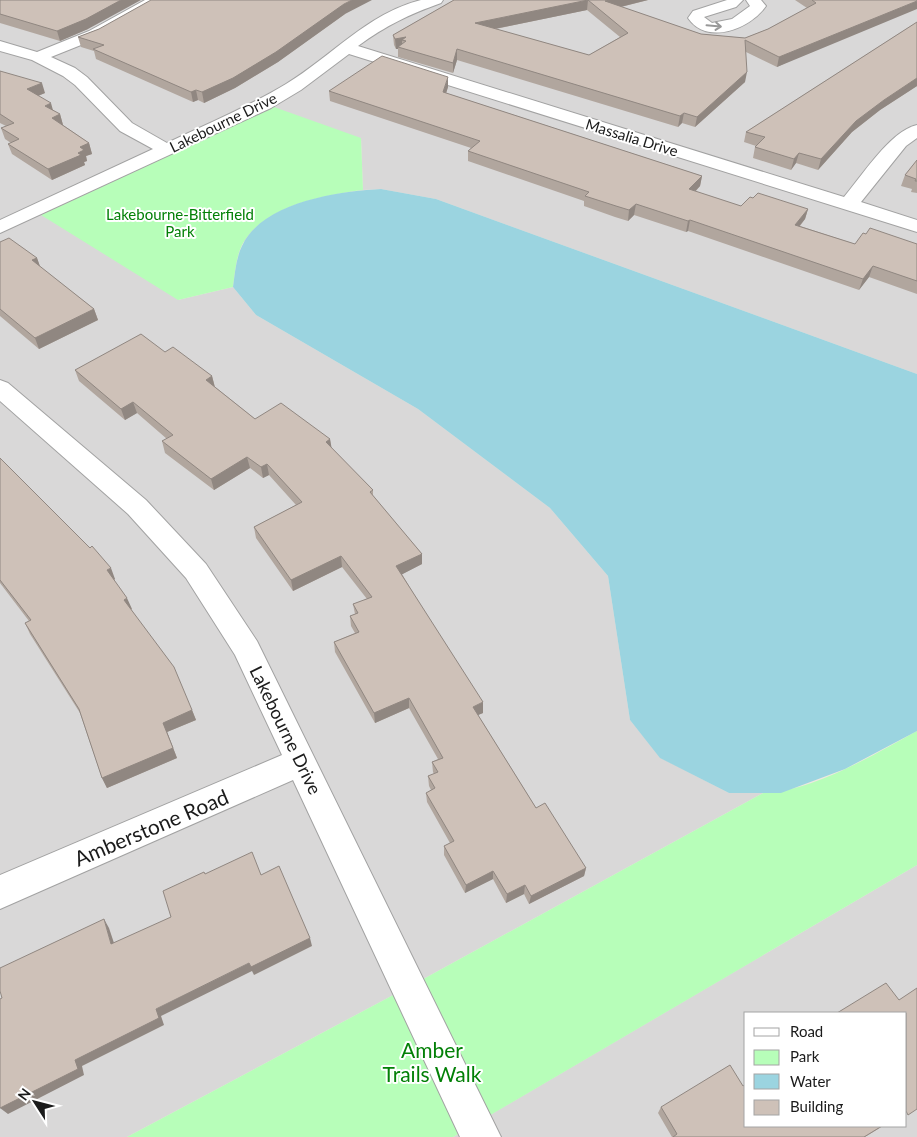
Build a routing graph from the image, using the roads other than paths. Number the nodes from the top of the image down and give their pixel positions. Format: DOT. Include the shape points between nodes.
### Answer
graph roads {
  1 [pos="156,0"];
  2 [pos="436,0"];
  3 [pos="736,0"];
  4 [pos="753,0"];
  5 [pos="0,46"];
  6 [pos="347,48"];
  7 [pos="38,57"];
  8 [pos="917,130"];
  9 [pos="167,150"];
  10 [pos="848,205"];
  11 [pos="917,226"];
  12 [pos="0,227"];
  13 [pos="0,388"];
  14 [pos="302,761"];
  15 [pos="0,892"];
  16 [pos="481,1137"];
  1 -- 7 [label="street" via="94,34"];
  2 -- 6 [label="street, Lakebourne Drive" via="377,25"];
  3 -- 4 [label="street, one-way" via="698,14 696,18 708,26 727,26 756,9 758,6"];
  5 -- 7 [label="street"];
  6 -- 9 [label="street, Lakebourne Drive" via="265,104"];
  6 -- 10 [label="street, Massalia Drive"];
  7 -- 9 [label="street" via="69,72 126,127"];
  8 -- 10 [label="street" via="900,142"];
  9 -- 12 [label="street, Lakebourne Drive"];
  10 -- 11 [label="street, Massalia Drive"];
  13 -- 14 [label="street, Lakebourne Drive" via="137,507 196,571 247,649"];
  14 -- 15 [label="street, Amberstone Road"];
  14 -- 16 [label="street, Lakebourne Drive"];
}
